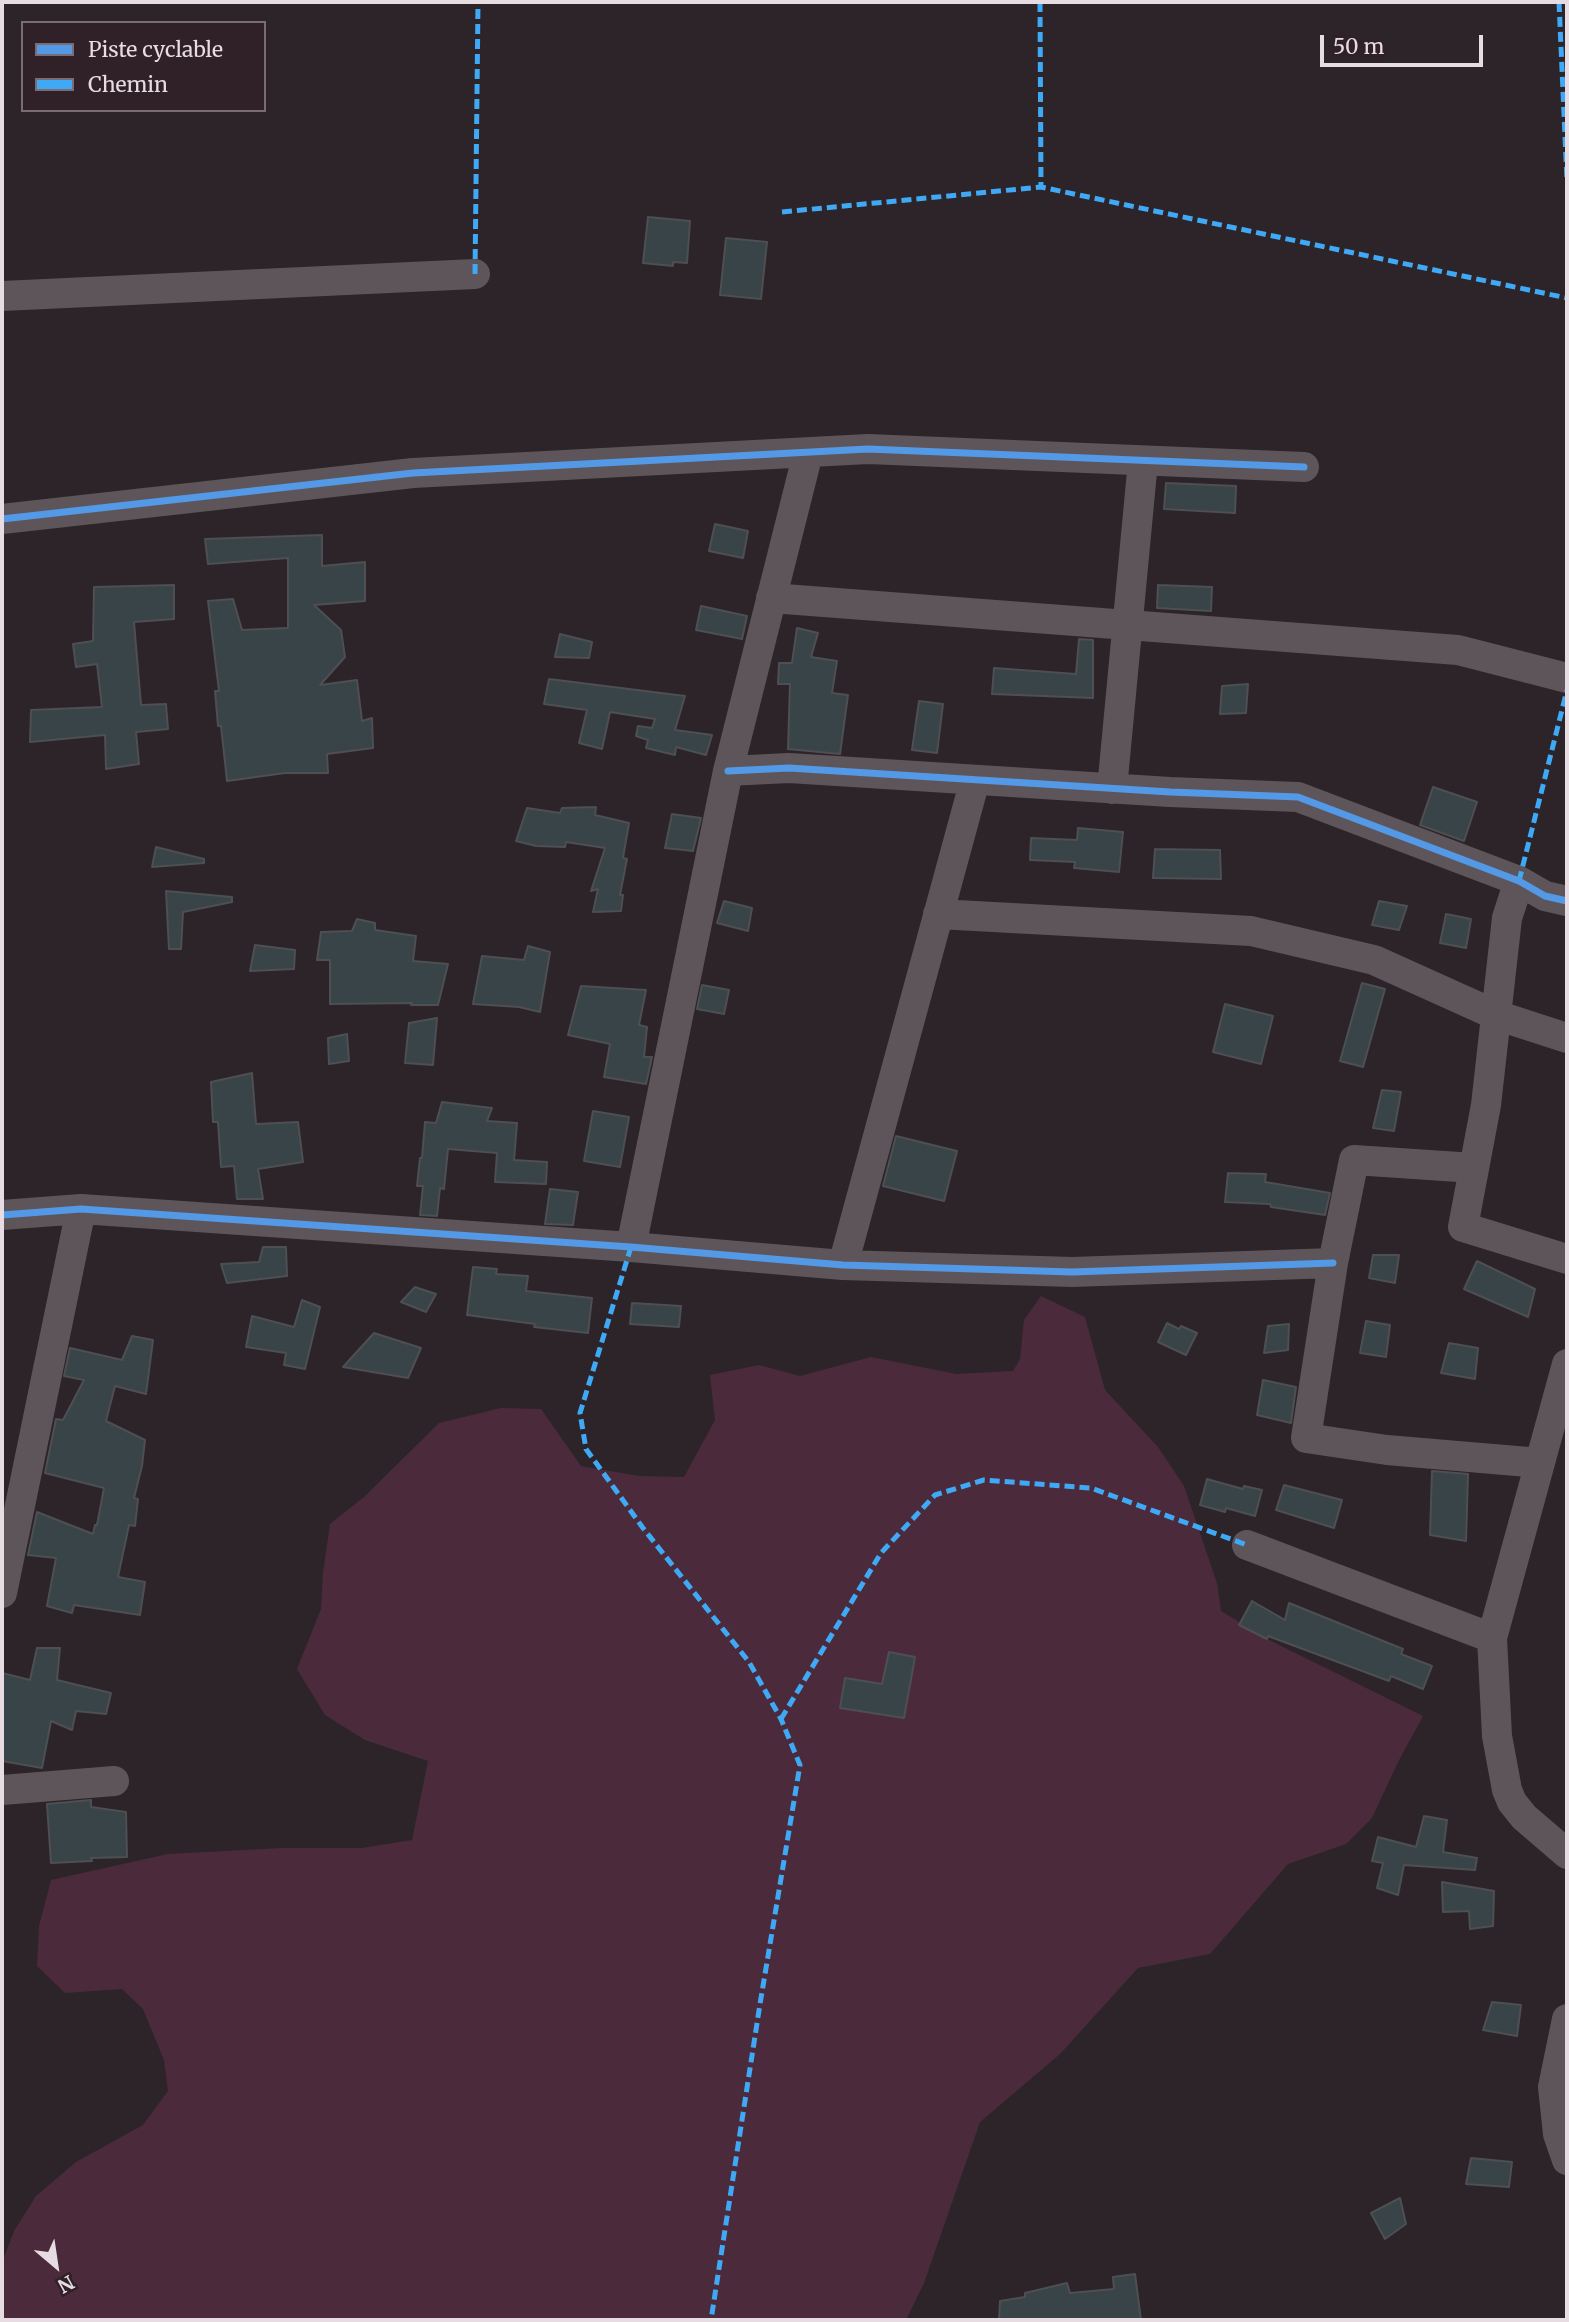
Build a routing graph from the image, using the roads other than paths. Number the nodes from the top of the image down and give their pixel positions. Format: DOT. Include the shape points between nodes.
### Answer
graph roads {
  1 [pos="475,274"];
  2 [pos="2,296"];
  3 [pos="808,453"];
  4 [pos="1143,461"];
  5 [pos="1304,467"];
  6 [pos="2,519"];
  7 [pos="771,598"];
  8 [pos="1128,625"];
  9 [pos="1567,678"];
  10 [pos="728,771"];
  11 [pos="975,780"];
  12 [pos="1112,789"];
  13 [pos="1519,881"];
  14 [pos="1567,901"];
  15 [pos="938,914"];
  16 [pos="1496,1015"];
  17 [pos="1567,1038"];
  18 [pos="1474,1168"];
  19 [pos="81,1209"];
  20 [pos="2,1214"];
  21 [pos="631,1247"];
  22 [pos="1567,1259"];
  23 [pos="1333,1263"];
  24 [pos="843,1265"];
  25 [pos="1567,1364"];
  26 [pos="1540,1463"];
  27 [pos="1247,1545"];
  28 [pos="2,1593"];
  29 [pos="1492,1638"];
  30 [pos="114,1782"];
  31 [pos="2,1790"];
  32 [pos="1567,1854"];
  33 [pos="1567,2019"];
  34 [pos="1567,2160"];
  1 -- 2 [label="street"];
  3 -- 4 [label="street" via="868,449"];
  3 -- 6 [label="street" via="413,473"];
  3 -- 7 [label="street"];
  4 -- 5 [label="street"];
  4 -- 8 [label="street"];
  7 -- 8 [label="street"];
  7 -- 10 [label="street"];
  8 -- 9 [label="street" via="1458,650"];
  8 -- 12 [label="street"];
  10 -- 11 [label="street" via="789,768"];
  10 -- 21 [label="street"];
  11 -- 12 [label="street"];
  11 -- 15 [label="street"];
  12 -- 13 [label="street" via="1298,797"];
  13 -- 14 [label="street"];
  13 -- 16 [label="street" via="1507,918"];
  15 -- 16 [label="street" via="1251,931 1374,960"];
  15 -- 24 [label="street"];
  16 -- 17 [label="street"];
  16 -- 18 [label="street"];
  18 -- 22 [label="street" via="1464,1227"];
  18 -- 23 [label="street" via="1353,1160"];
  19 -- 20 [label="street"];
  19 -- 21 [label="street"];
  19 -- 28 [label="street"];
  21 -- 24 [label="street"];
  23 -- 24 [label="street" via="1072,1272"];
  23 -- 26 [label="street" via="1307,1438"];
  25 -- 26 [label="street"];
  26 -- 29 [label="street"];
  27 -- 29 [label="street"];
  29 -- 32 [label="street" via="1497,1736 1507,1790 1524,1817"];
  30 -- 31 [label="street"];
  33 -- 34 [label="street" via="1553,2087 1558,2134"];
}
